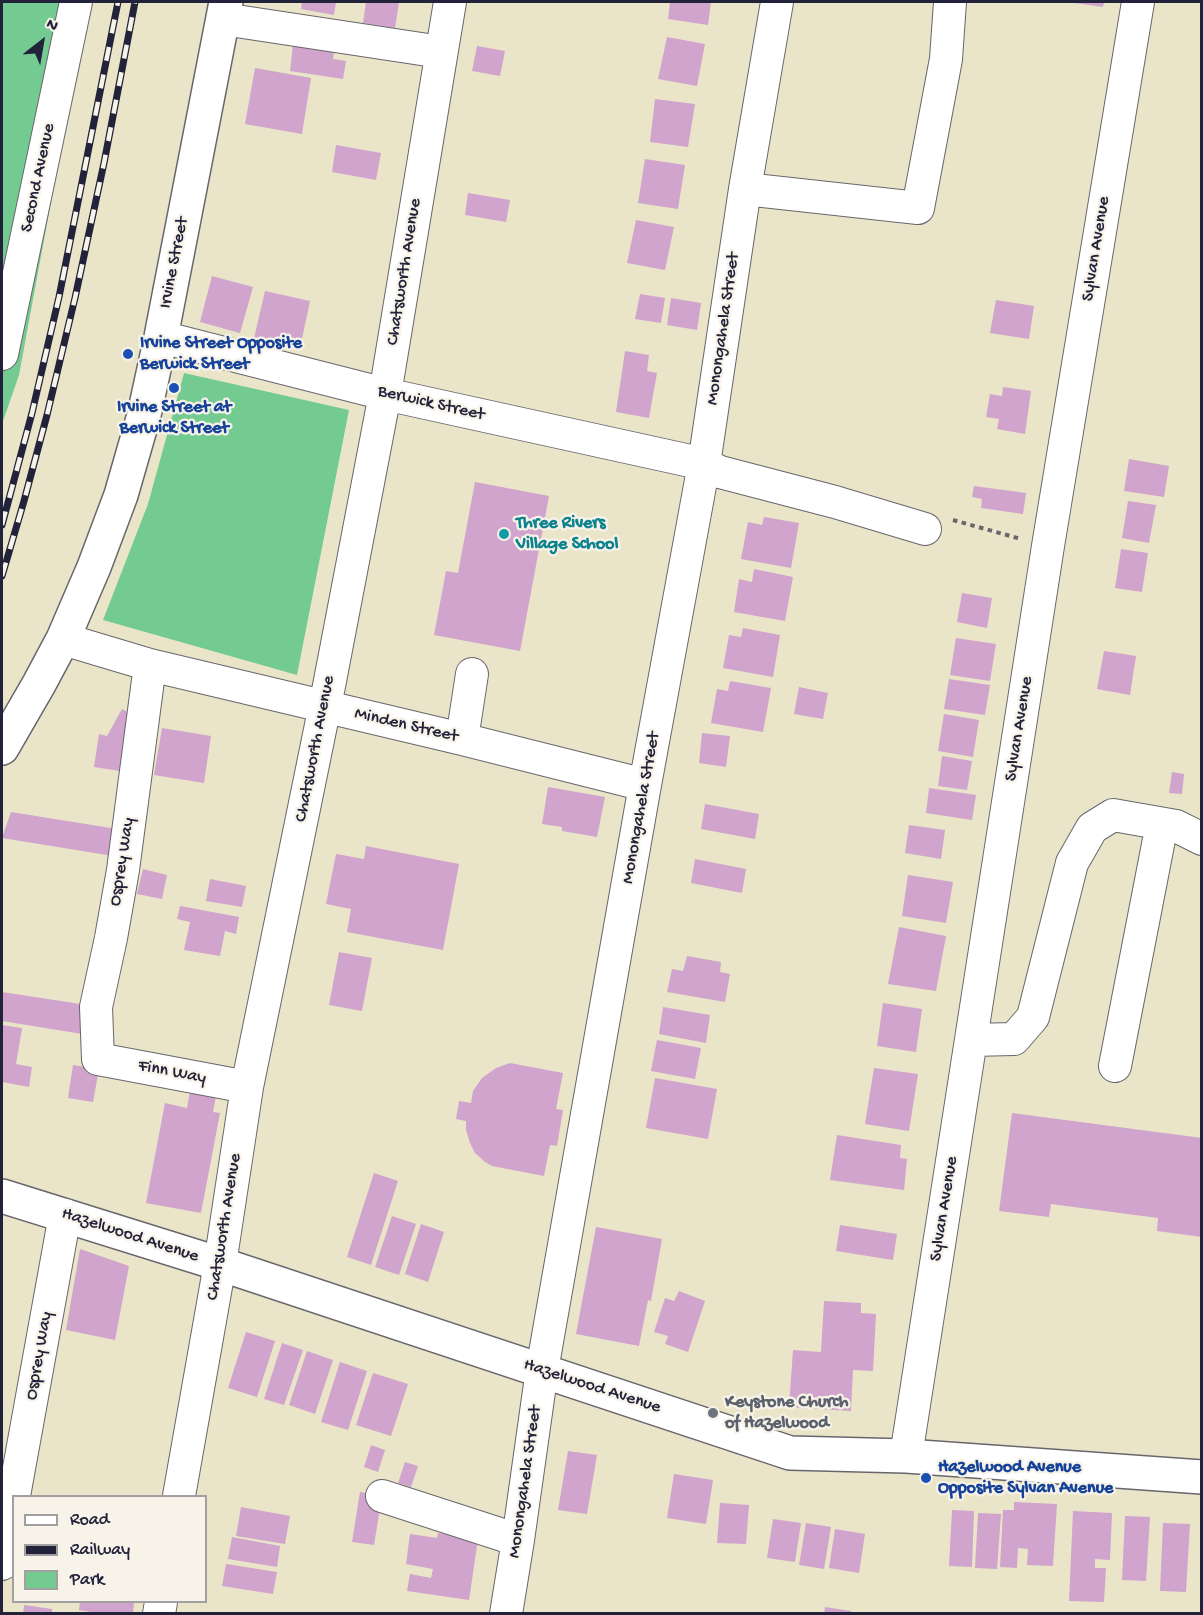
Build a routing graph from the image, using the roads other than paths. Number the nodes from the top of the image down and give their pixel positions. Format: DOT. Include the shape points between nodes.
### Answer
graph roads {
  1 [pos="76,2"];
  2 [pos="450,2"];
  3 [pos="777,2"];
  4 [pos="950,2"];
  5 [pos="1138,2"];
  6 [pos="224,10"];
  7 [pos="441,52"];
  8 [pos="745,189"];
  9 [pos="161,337"];
  10 [pos="2,354"];
  11 [pos="385,394"];
  12 [pos="704,464"];
  13 [pos="925,529"];
  14 [pos="63,639"];
  15 [pos="150,665"];
  16 [pos="472,674"];
  17 [pos="325,706"];
  18 [pos="462,739"];
  19 [pos="2,748"];
  20 [pos="645,785"];
  21 [pos="1162,824"];
  22 [pos="1202,839"];
  23 [pos="971,1040"];
  24 [pos="98,1059"];
  25 [pos="1115,1066"];
  26 [pos="247,1088"];
  27 [pos="2,1196"];
  28 [pos="65,1215"];
  29 [pos="220,1264"];
  30 [pos="542,1370"];
  31 [pos="906,1456"];
  32 [pos="1202,1477"];
  33 [pos="15,1495"];
  34 [pos="179,1495"];
  35 [pos="382,1496"];
  36 [pos="12,1512"];
  37 [pos="518,1540"];
  38 [pos="2,1564"];
  39 [pos="506,1614"];
  1 -- 10 [label="street, Second Avenue"];
  2 -- 7 [label="street, Chatsworth Avenue"];
  3 -- 8 [label="street, Monongahela Street"];
  4 -- 8 [label="street" via="946,59 918,208"];
  5 -- 23 [label="street, Sylvan Avenue"];
  6 -- 7 [label="street"];
  6 -- 9 [label="main road, Irvine Street"];
  7 -- 11 [label="street, Chatsworth Avenue"];
  8 -- 12 [label="street, Monongahela Street"];
  9 -- 11 [label="street, Berwick Street"];
  9 -- 14 [label="main road, Irvine Street" via="121,495"];
  11 -- 12 [label="street, Berwick Street"];
  11 -- 17 [label="street, Chatsworth Avenue"];
  12 -- 13 [label="street, Berwick Street" via="720,472"];
  12 -- 20 [label="street, Monongahela Street"];
  14 -- 15 [label="street, Minden Street"];
  14 -- 19 [label="main road, Irvine Street"];
  15 -- 17 [label="street, Minden Street"];
  15 -- 24 [label="street, Osprey Way" via="123,870 96,1007"];
  16 -- 18 [label="street"];
  17 -- 18 [label="street, Minden Street"];
  17 -- 26 [label="street, Chatsworth Avenue"];
  18 -- 20 [label="street, Minden Street"];
  20 -- 30 [label="street, Monongahela Street"];
  21 -- 22 [label="street" via="1176,826"];
  21 -- 23 [label="street" via="1113,815 1092,828 1072,863 1033,1017 1014,1039"];
  21 -- 25 [label="street"];
  23 -- 31 [label="street, Sylvan Avenue"];
  24 -- 26 [label="street, Finn Way"];
  26 -- 29 [label="street, Chatsworth Avenue"];
  27 -- 28 [label="main road, Hazelwood Avenue"];
  28 -- 29 [label="main road, Hazelwood Avenue"];
  28 -- 33 [label="street, Osprey Way"];
  29 -- 30 [label="main road, Hazelwood Avenue"];
  29 -- 34 [label="street, Chatsworth Avenue"];
  30 -- 31 [label="main road, Hazelwood Avenue" via="790,1453"];
  30 -- 37 [label="street, Monongahela Street"];
  31 -- 32 [label="main road, Hazelwood Avenue"];
  35 -- 37 [label="street"];
  36 -- 38 [label="street"];
  37 -- 39 [label="street, Monongahela Street"];
}
